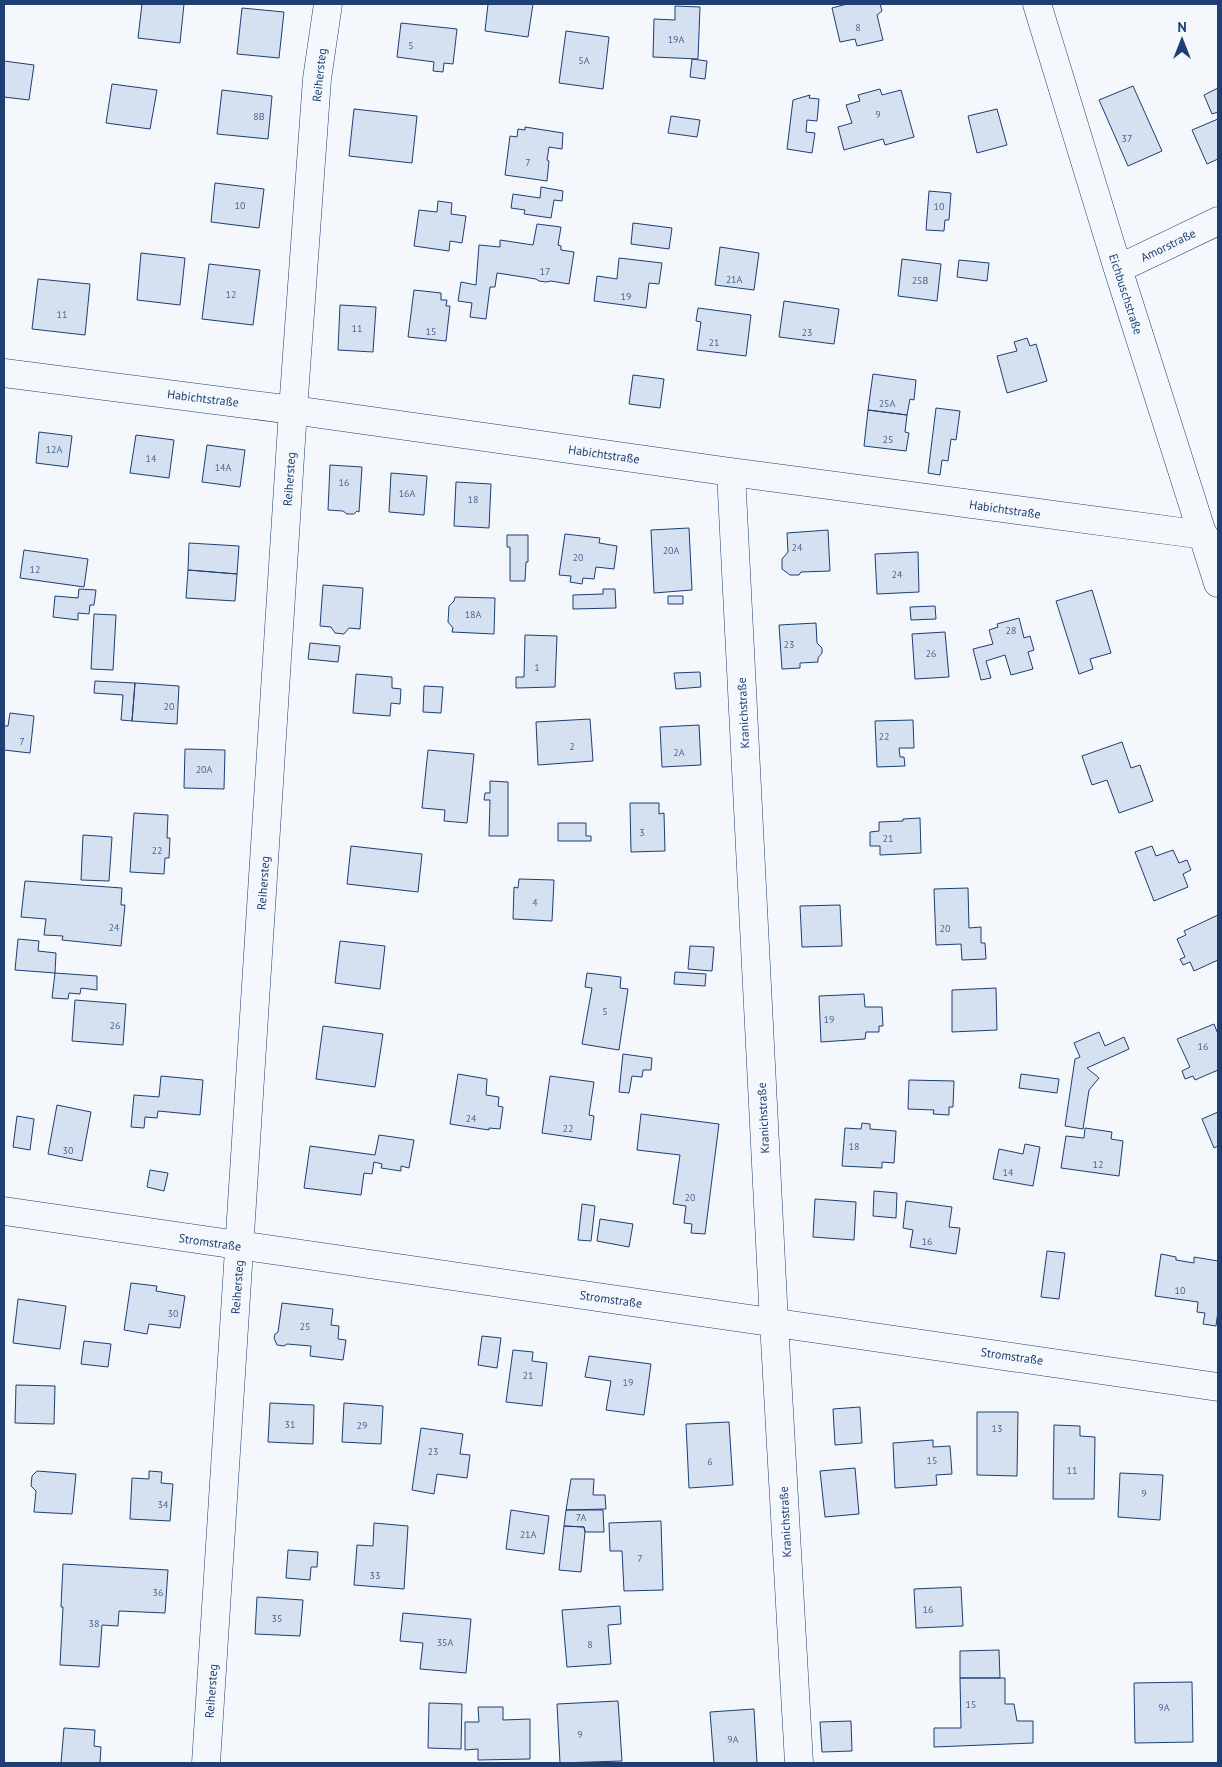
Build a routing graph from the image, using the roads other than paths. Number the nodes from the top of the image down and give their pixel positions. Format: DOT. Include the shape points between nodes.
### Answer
graph roads {
  1 [pos="328,4"];
  2 [pos="1038,4"];
  3 [pos="1218,220"];
  4 [pos="1118,269"];
  5 [pos="4,373"];
  6 [pos="293,410"];
  7 [pos="731,472"];
  8 [pos="1204,535"];
  9 [pos="1218,583"];
  10 [pos="4,1211"];
  11 [pos="239,1246"];
  12 [pos="774,1322"];
  13 [pos="1218,1387"];
  14 [pos="206,1763"];
  15 [pos="799,1763"];
  1 -- 6 [label="street, Reihersteg" via="317,79"];
  2 -- 4 [label="street, Eichbuschstraße"];
  3 -- 4 [label="street, Amorstraße"];
  4 -- 8 [label="street, Eichbuschstraße"];
  5 -- 6 [label="street, Habichtstraße"];
  6 -- 7 [label="street, Habichtstraße"];
  6 -- 11 [label="street, Reihersteg"];
  7 -- 8 [label="street, Habichtstraße"];
  7 -- 12 [label="street, Kranichstraße"];
  8 -- 9 [label="street, Eichbuschstraße"];
  10 -- 11 [label="street, Stromstraße"];
  11 -- 12 [label="street, Stromstraße"];
  11 -- 14 [label="street, Reihersteg"];
  12 -- 13 [label="street, Stromstraße"];
  12 -- 15 [label="street, Kranichstraße"];
}
